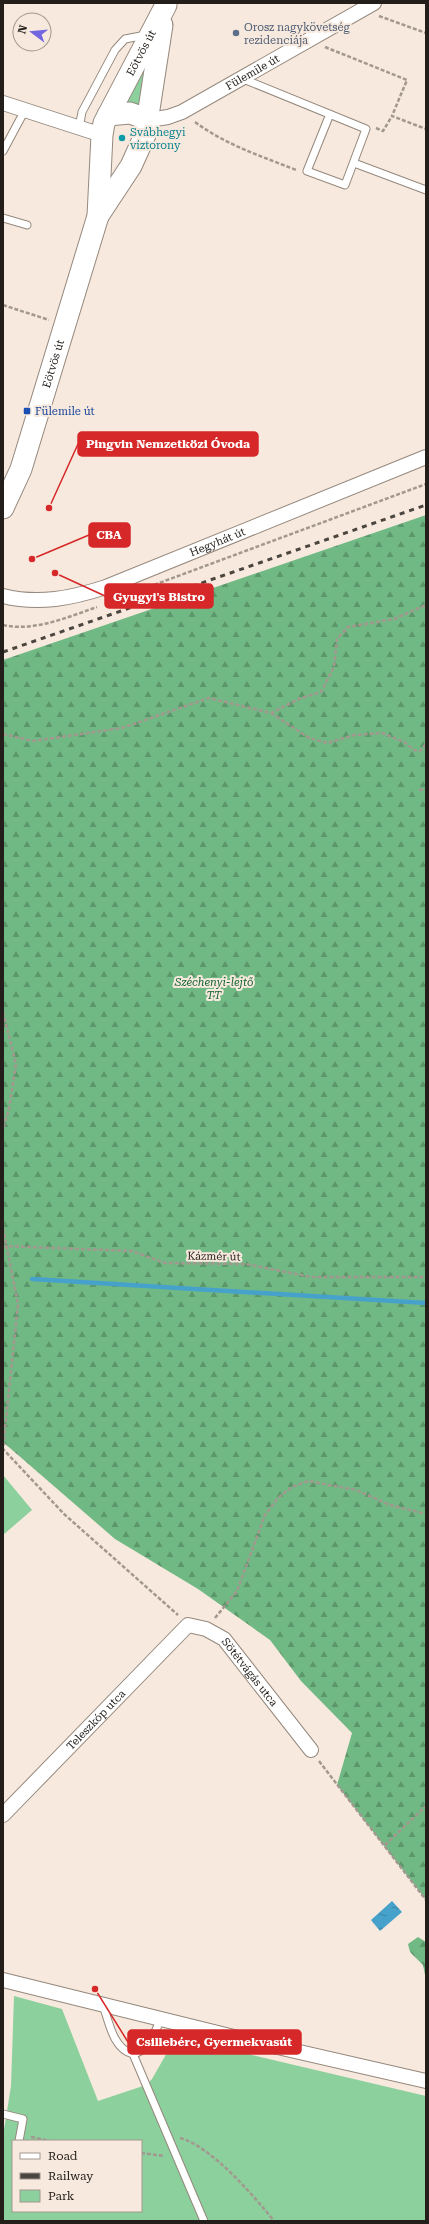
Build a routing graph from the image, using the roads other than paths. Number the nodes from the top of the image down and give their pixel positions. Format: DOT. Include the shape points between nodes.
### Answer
graph roads {
  1 [pos="166,4"];
  2 [pos="368,6"];
  3 [pos="150,34"];
  4 [pos="241,78"];
  5 [pos="3,103"];
  6 [pos="25,110"];
  7 [pos="330,114"];
  8 [pos="108,115"];
  9 [pos="149,120"];
  10 [pos="79,128"];
  11 [pos="101,143"];
  12 [pos="3,151"];
  13 [pos="354,163"];
  14 [pos="131,166"];
  15 [pos="426,190"];
  16 [pos="98,216"];
  17 [pos="3,218"];
  18 [pos="27,225"];
  19 [pos="426,457"];
  20 [pos="3,508"];
  21 [pos="3,596"];
  22 [pos="188,1625"];
  23 [pos="311,1750"];
  24 [pos="3,1815"];
  25 [pos="3,1980"];
  26 [pos="103,2005"];
  27 [pos="161,2018"];
  28 [pos="133,2054"];
  29 [pos="426,2081"];
  30 [pos="3,2114"];
  31 [pos="19,2140"];
  32 [pos="204,2221"];
  1 -- 3 [label="street, Eötvös út"];
  1 -- 9 [label="street, Eötvös út" via="155,60"];
  2 -- 4 [label="street, Fülemile út"];
  3 -- 8 [label="street, Eötvös út"];
  3 -- 10 [label="lane" via="125,39 115,50 82,112"];
  4 -- 7 [label="lane"];
  4 -- 9 [label="street, Fülemile út" via="182,112"];
  5 -- 6 [label="street"];
  6 -- 10 [label="street"];
  6 -- 12 [label="lane"];
  7 -- 13 [label="lane" via="366,129"];
  7 -- 13 [label="lane" via="307,171 345,185"];
  8 -- 9 [label="street" via="130,113"];
  8 -- 11 [label="street, Eötvös út"];
  9 -- 14 [label="street, Eötvös út"];
  10 -- 11 [label="street"];
  11 -- 14 [label="street" via="114,162"];
  11 -- 16 [label="street, Eötvös út"];
  13 -- 15 [label="lane"];
  14 -- 16 [label="street, Eötvös út"];
  16 -- 20 [label="street, Eötvös út" via="21,469"];
  17 -- 18 [label="lane"];
  19 -- 21 [label="street, Hegyhát út" via="93,591 47,601 29,601"];
  22 -- 23 [label="street, Sötétvágás utca" via="206,1629 224,1639"];
  22 -- 24 [label="street, Teleszkóp utca"];
  25 -- 26 [label="street"];
  26 -- 27 [label="street"];
  26 -- 28 [label="lane" via="119,2045 124,2051"];
  27 -- 28 [label="lane" via="143,2050"];
  27 -- 29 [label="street"];
  28 -- 32 [label="lane"];
  30 -- 31 [label="lane" via="23,2119"];
}
